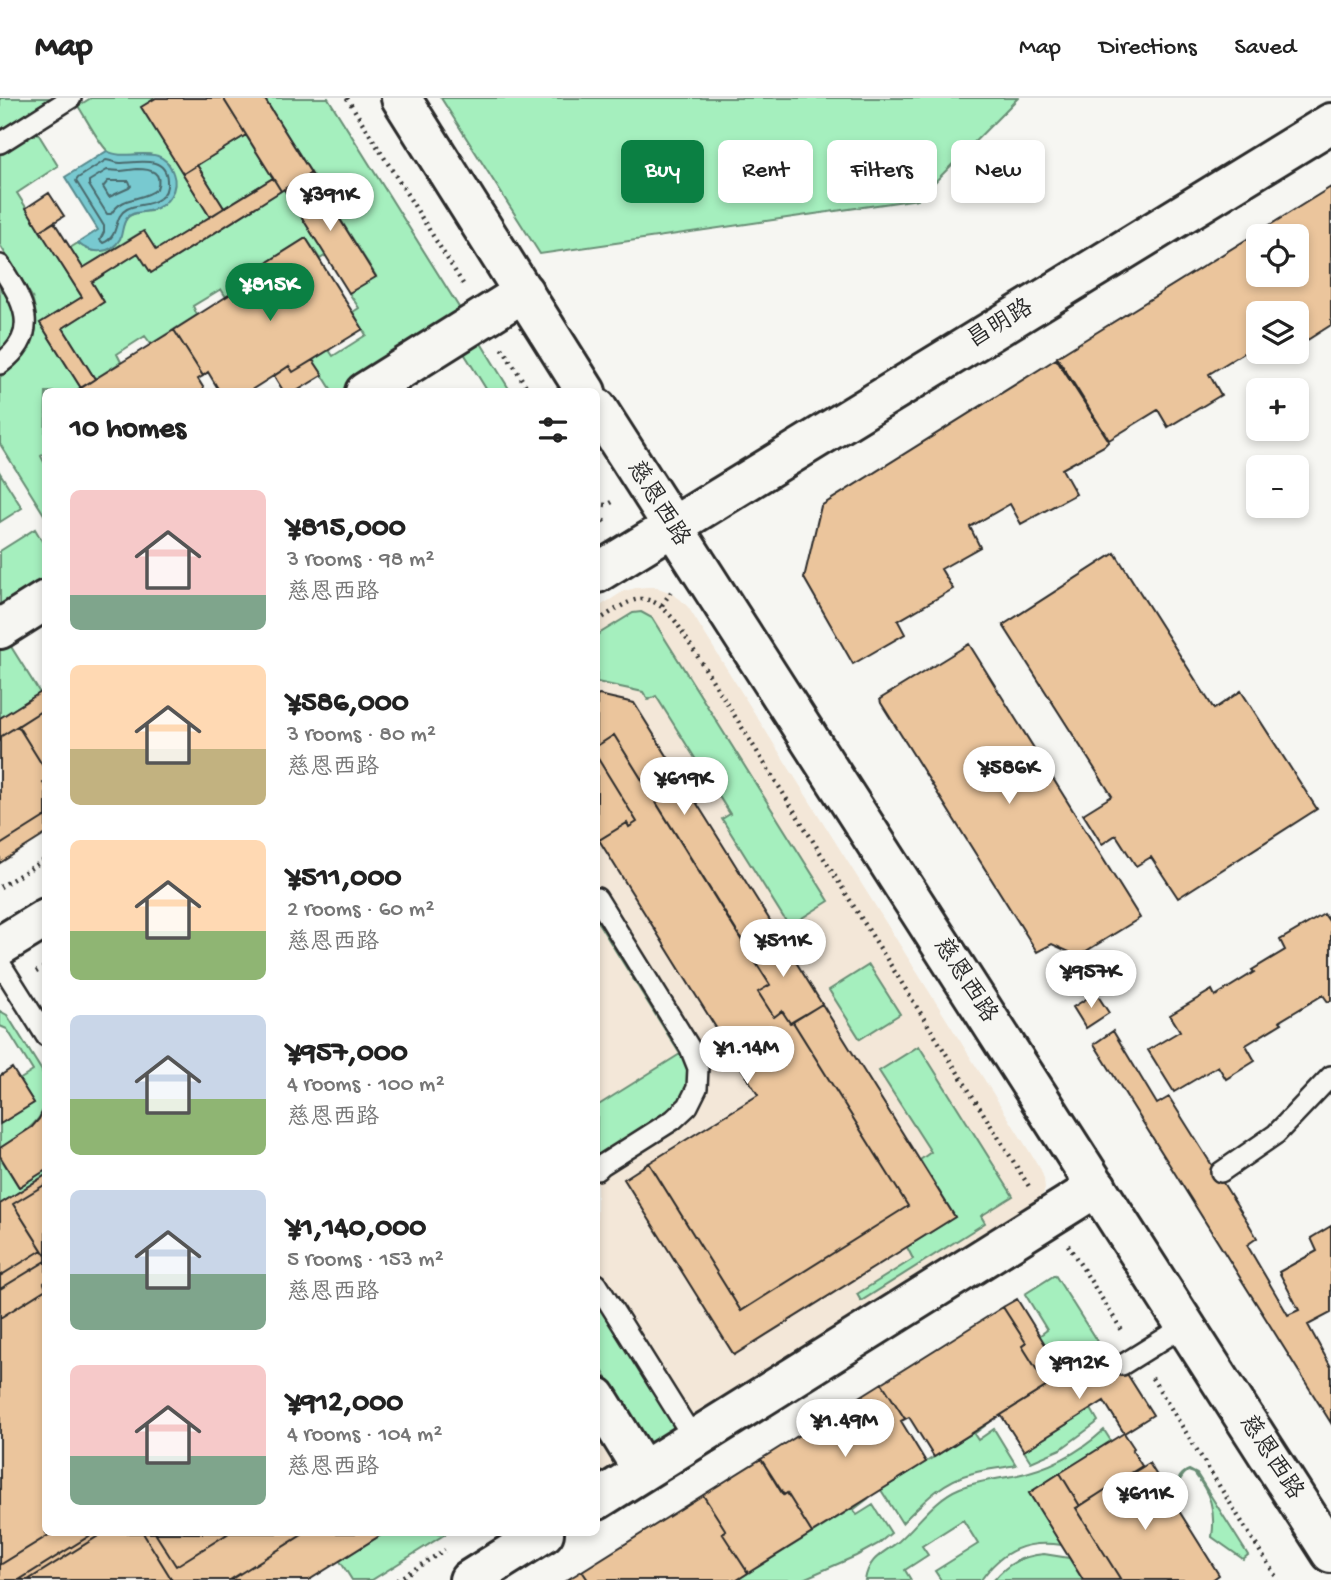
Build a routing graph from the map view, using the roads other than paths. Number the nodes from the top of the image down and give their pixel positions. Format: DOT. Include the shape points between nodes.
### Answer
graph roads {
  1 [pos="71,98"];
  2 [pos="401,98"];
  3 [pos="1331,123"];
  4 [pos="0,143"];
  5 [pos="0,265"];
  6 [pos="524,292"];
  7 [pos="0,364"];
  8 [pos="371,388"];
  9 [pos="584,388"];
  10 [pos="600,413"];
  11 [pos="671,527"];
  12 [pos="600,571"];
  13 [pos="42,603"];
  14 [pos="0,629"];
  15 [pos="600,903"];
  16 [pos="42,920"];
  17 [pos="0,946"];
  18 [pos="0,963"];
  19 [pos="42,1029"];
  20 [pos="1331,1076"];
  21 [pos="600,1168"];
  22 [pos="1221,1172"];
  23 [pos="1097,1187"];
  24 [pos="600,1289"];
  25 [pos="1186,1325"];
  26 [pos="1130,1360"];
  27 [pos="600,1402"];
  28 [pos="694,1439"];
  29 [pos="643,1471"];
  30 [pos="600,1498"];
  31 [pos="539,1536"];
  32 [pos="1331,1553"];
  33 [pos="469,1580"];
  1 -- 4 [label="lane"];
  2 -- 6 [label="street"];
  3 -- 11 [label="street, 昌明路"];
  5 -- 7 [label="lane" via="22,302 25,321 21,341"];
  6 -- 8 [label="street"];
  6 -- 9 [label="street"];
  10 -- 11 [label="street, 慈恩西路"];
  11 -- 12 [label="street, 昌明路"];
  11 -- 23 [label="street, 慈恩西路"];
  13 -- 14 [label="street"];
  15 -- 21 [label="lane" via="691,1048 698,1068 697,1088 688,1106"];
  16 -- 17 [label="street"];
  18 -- 19 [label="lane"];
  20 -- 22 [label="lane" via="1276,1134"];
  23 -- 25 [label="street, 慈恩西路"];
  23 -- 28 [label="street"];
  24 -- 28 [label="lane"];
  25 -- 26 [label="lane"];
  25 -- 32 [label="street, 慈恩西路"];
  27 -- 29 [label="street"];
  28 -- 29 [label="street"];
  29 -- 30 [label="street"];
  31 -- 33 [label="street"];
}
